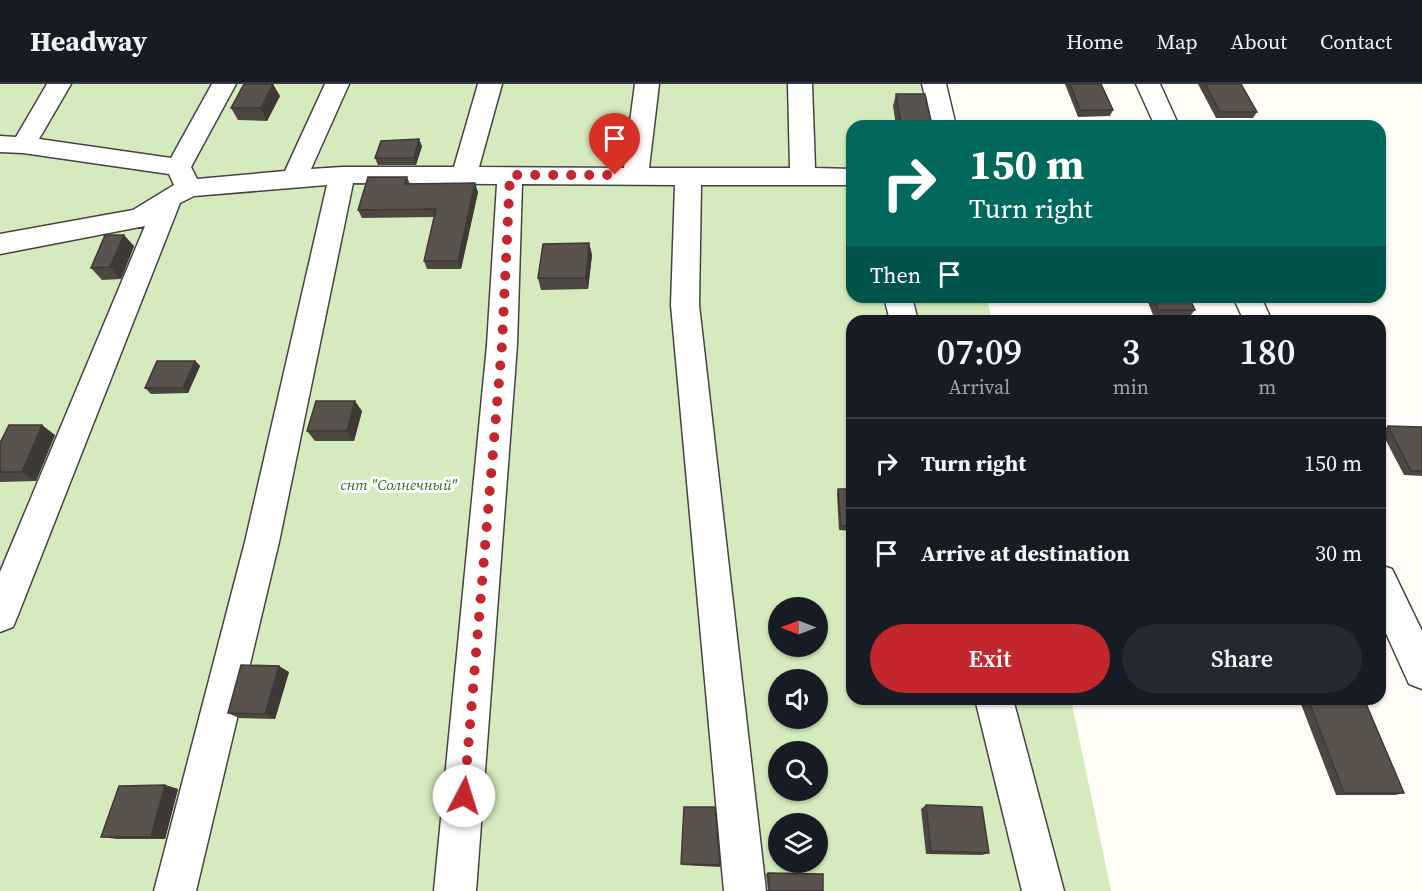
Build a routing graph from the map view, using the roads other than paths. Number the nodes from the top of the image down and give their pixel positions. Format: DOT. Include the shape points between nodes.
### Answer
graph roads {
  1 [pos="59,84"];
  2 [pos="224,84"];
  3 [pos="337,84"];
  4 [pos="490,84"];
  5 [pos="647,84"];
  6 [pos="800,84"];
  7 [pos="934,84"];
  8 [pos="1148,84"];
  9 [pos="943,120"];
  10 [pos="1164,120"];
  11 [pos="11,144"];
  12 [pos="342,175"];
  13 [pos="464,175"];
  14 [pos="510,175"];
  15 [pos="636,175"];
  16 [pos="688,176"];
  17 [pos="803,176"];
  18 [pos="295,177"];
  19 [pos="846,177"];
  20 [pos="178,184"];
  21 [pos="0,244"];
  22 [pos="1386,594"];
  23 [pos="0,615"];
  24 [pos="1422,671"];
  25 [pos="996,705"];
  26 [pos="175,891"];
  27 [pos="455,891"];
  28 [pos="745,891"];
  29 [pos="1043,891"];
  1 -- 11 [label="street"];
  2 -- 20 [label="street"];
  3 -- 18 [label="street"];
  4 -- 13 [label="street"];
  5 -- 15 [label="street"];
  6 -- 17 [label="street"];
  7 -- 9 [label="street"];
  8 -- 10 [label="street"];
  11 -- 20 [label="street"];
  12 -- 13 [label="street"];
  12 -- 18 [label="street"];
  12 -- 26 [label="street" via="262,542"];
  13 -- 14 [label="street"];
  14 -- 15 [label="street"];
  14 -- 27 [label="street" via="501,357"];
  15 -- 16 [label="street"];
  16 -- 17 [label="street"];
  16 -- 28 [label="street" via="685,305"];
  17 -- 19 [label="street"];
  18 -- 20 [label="street"];
  20 -- 21 [label="street" via="140,218"];
  20 -- 23 [label="street"];
  22 -- 24 [label="street"];
  25 -- 29 [label="street"];
}
